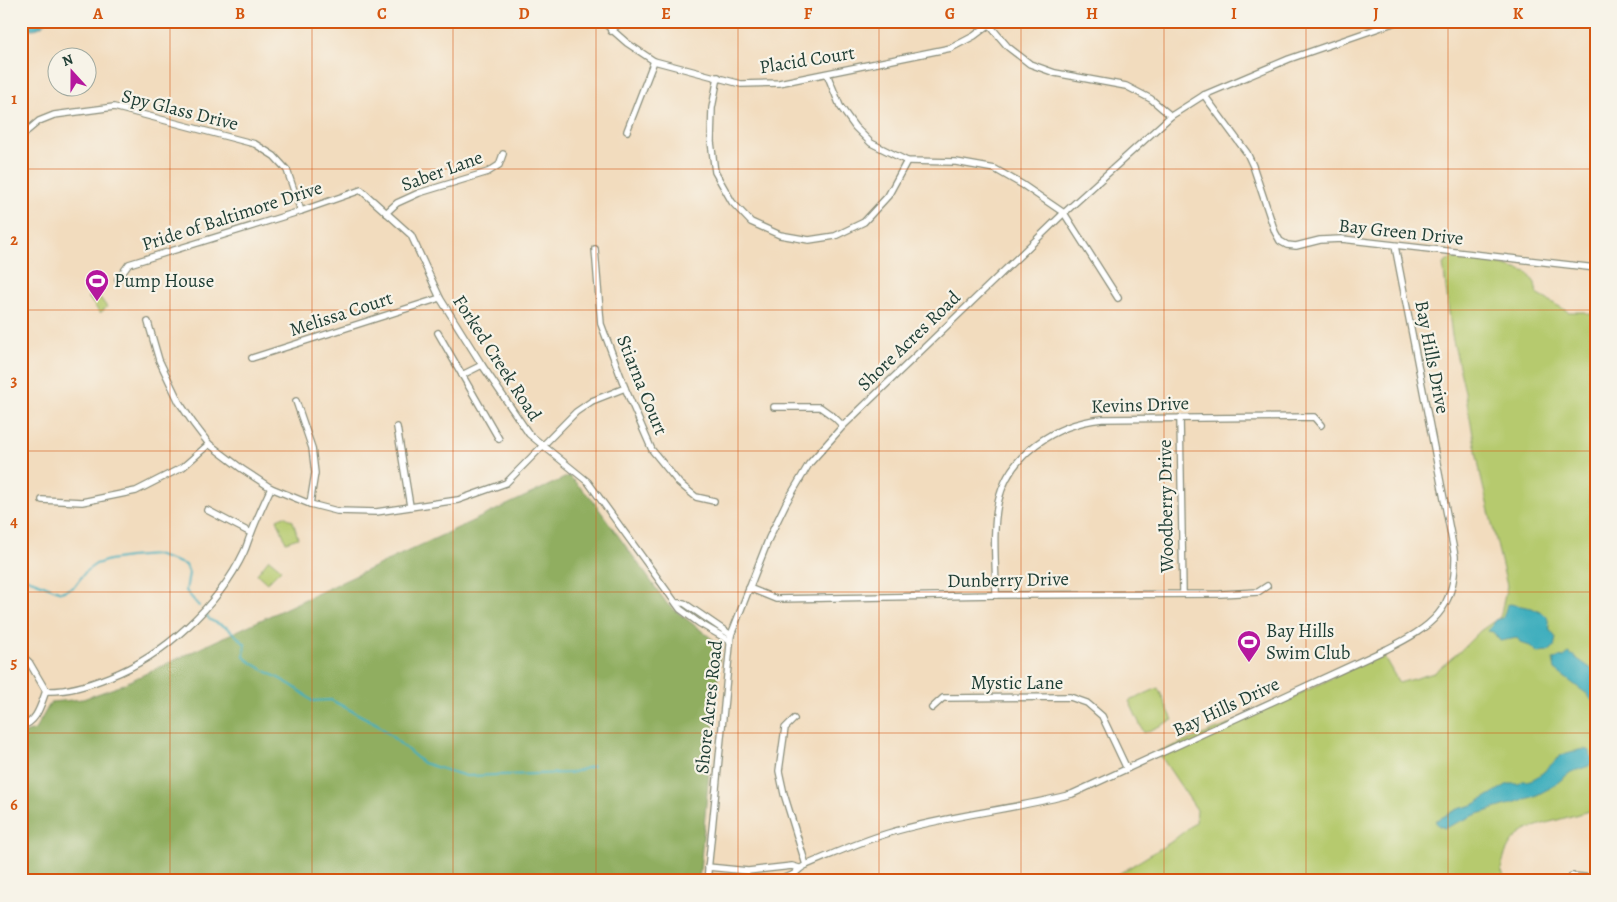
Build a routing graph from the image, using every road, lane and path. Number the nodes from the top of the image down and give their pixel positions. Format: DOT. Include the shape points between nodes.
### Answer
graph roads {
  1 [pos="602,21"];
  2 [pos="622,21"];
  3 [pos="1399,21"];
  4 [pos="989,22"];
  5 [pos="1382,24"];
  6 [pos="612,31"];
  7 [pos="654,62"];
  8 [pos="827,74"];
  9 [pos="718,77"];
  10 [pos="1204,95"];
  11 [pos="1171,116"];
  12 [pos="627,131"];
  13 [pos="21,139"];
  14 [pos="503,154"];
  15 [pos="906,161"];
  16 [pos="361,190"];
  17 [pos="301,211"];
  18 [pos="386,213"];
  19 [pos="1064,213"];
  20 [pos="1395,246"];
  21 [pos="594,249"];
  22 [pos="1596,268"];
  23 [pos="118,280"];
  24 [pos="440,298"];
  25 [pos="1118,298"];
  26 [pos="148,322"];
  27 [pos="438,333"];
  28 [pos="252,358"];
  29 [pos="482,365"];
  30 [pos="462,376"];
  31 [pos="626,388"];
  32 [pos="296,401"];
  33 [pos="774,407"];
  34 [pos="1180,418"];
  35 [pos="1321,425"];
  36 [pos="843,426"];
  37 [pos="396,427"];
  38 [pos="499,439"];
  39 [pos="210,444"];
  40 [pos="542,445"];
  41 [pos="271,488"];
  42 [pos="42,500"];
  43 [pos="714,502"];
  44 [pos="310,504"];
  45 [pos="410,506"];
  46 [pos="207,510"];
  47 [pos="251,533"];
  48 [pos="1267,586"];
  49 [pos="749,588"];
  50 [pos="1183,593"];
  51 [pos="996,595"];
  52 [pos="730,638"];
  53 [pos="21,656"];
  54 [pos="46,691"];
  55 [pos="932,708"];
  56 [pos="794,719"];
  57 [pos="21,726"];
  58 [pos="1127,769"];
  59 [pos="806,865"];
  60 [pos="708,867"];
  61 [pos="799,868"];
  62 [pos="1572,876"];
  63 [pos="1596,878"];
  64 [pos="707,879"];
  65 [pos="754,881"];
  1 -- 6 [label="street, Placid Court"];
  2 -- 6 [label="street"];
  3 -- 5 [label="street, Shore Acres Road"];
  4 -- 8 [label="street, Placid Court" via="974,36 952,48"];
  4 -- 11 [label="street" via="1008,47 1030,64 1055,73 1126,86 1151,99"];
  5 -- 10 [label="street, Shore Acres Road"];
  6 -- 7 [label="street, Placid Court"];
  7 -- 9 [label="street, Placid Court"];
  7 -- 12 [label="street"];
  8 -- 9 [label="street, Placid Court" via="779,83 741,84"];
  8 -- 15 [label="street" via="840,106 855,128 870,143"];
  9 -- 15 [label="street" via="712,108 711,142 715,172 732,202 750,222 780,235 809,240 834,236 864,222 888,196"];
  10 -- 11 [label="street, Shore Acres Road"];
  10 -- 20 [label="street, Bay Green Drive" via="1247,154 1280,241 1296,246 1342,239"];
  11 -- 19 [label="street, Shore Acres Road"];
  13 -- 17 [label="street, Spy Glass Drive" via="39,121 54,115 114,107 255,144 274,156 287,170"];
  14 -- 18 [label="street, Saber Lane" via="499,165 488,172 419,193 397,203"];
  15 -- 19 [label="street" via="956,162 995,169"];
  16 -- 17 [label="street, Pride of Baltimore Drive"];
  16 -- 18 [label="street, Forked Creek Road"];
  17 -- 23 [label="street, Pride of Baltimore Drive" via="129,264"];
  18 -- 24 [label="street, Forked Creek Road" via="411,235"];
  19 -- 25 [label="street"];
  19 -- 36 [label="street, Shore Acres Road"];
  20 -- 22 [label="street, Bay Green Drive"];
  20 -- 58 [label="street, Bay Hills Drive" via="1455,556 1453,584 1445,606 1428,626 1413,636"];
  21 -- 31 [label="street, Stiarna Court" via="601,324"];
  24 -- 28 [label="street, Melissa Court"];
  24 -- 29 [label="street, Forked Creek Road"];
  26 -- 39 [label="street" via="156,352 175,395"];
  27 -- 30 [label="street"];
  29 -- 30 [label="street"];
  29 -- 40 [label="street, Forked Creek Road" via="529,434"];
  30 -- 38 [label="street"];
  31 -- 40 [label="street" via="592,401"];
  31 -- 43 [label="street, Stiarna Court" via="652,450 684,488 696,497"];
  32 -- 44 [label="street" via="312,448 315,473"];
  33 -- 36 [label="street" via="820,408"];
  34 -- 35 [label="street, Kevins Drive" via="1314,417"];
  34 -- 50 [label="street, Woodberry Drive"];
  34 -- 51 [label="street, Kevins Drive" via="1084,421 1055,432 1032,448 1009,476 998,503"];
  36 -- 49 [label="street, Shore Acres Road" via="809,464 796,486 769,538"];
  37 -- 45 [label="street"];
  39 -- 41 [label="street"];
  39 -- 42 [label="street" via="183,467 136,491 82,502"];
  40 -- 45 [label="street" via="506,483 458,500"];
  40 -- 52 [label="street, Forked Creek Road" via="588,482 680,609 699,623"];
  41 -- 44 [label="street"];
  41 -- 47 [label="street"];
  44 -- 45 [label="street" via="356,512"];
  46 -- 47 [label="street"];
  47 -- 54 [label="street" via="226,582 192,624 157,652 90,684 60,692"];
  48 -- 50 [label="street, Dunberry Drive" via="1258,592"];
  49 -- 51 [label="street, Dunberry Drive" via="776,600"];
  49 -- 52 [label="street, Shore Acres Road"];
  50 -- 51 [label="street, Dunberry Drive"];
  52 -- 60 [label="street, Shore Acres Road"];
  53 -- 54 [label="street" via="29,662"];
  54 -- 57 [label="street" via="36,714 28,724"];
  55 -- 58 [label="street, Mystic Lane" via="943,698 1070,697 1087,703 1102,716"];
  56 -- 59 [label="street" via="785,728 779,771"];
  58 -- 59 [label="street, Bay Hills Drive" via="1072,794 887,833"];
  59 -- 61 [label="street, Bay Hills Drive"];
  60 -- 61 [label="street, Bay Hills Drive" via="748,871"];
  60 -- 64 [label="street, Shore Acres Road"];
  61 -- 65 [label="street, Bay Hills Drive" via="793,875"];
  62 -- 63 [label="street"];
  64 -- 65 [label="street, Bay Hills Drive"];
}
